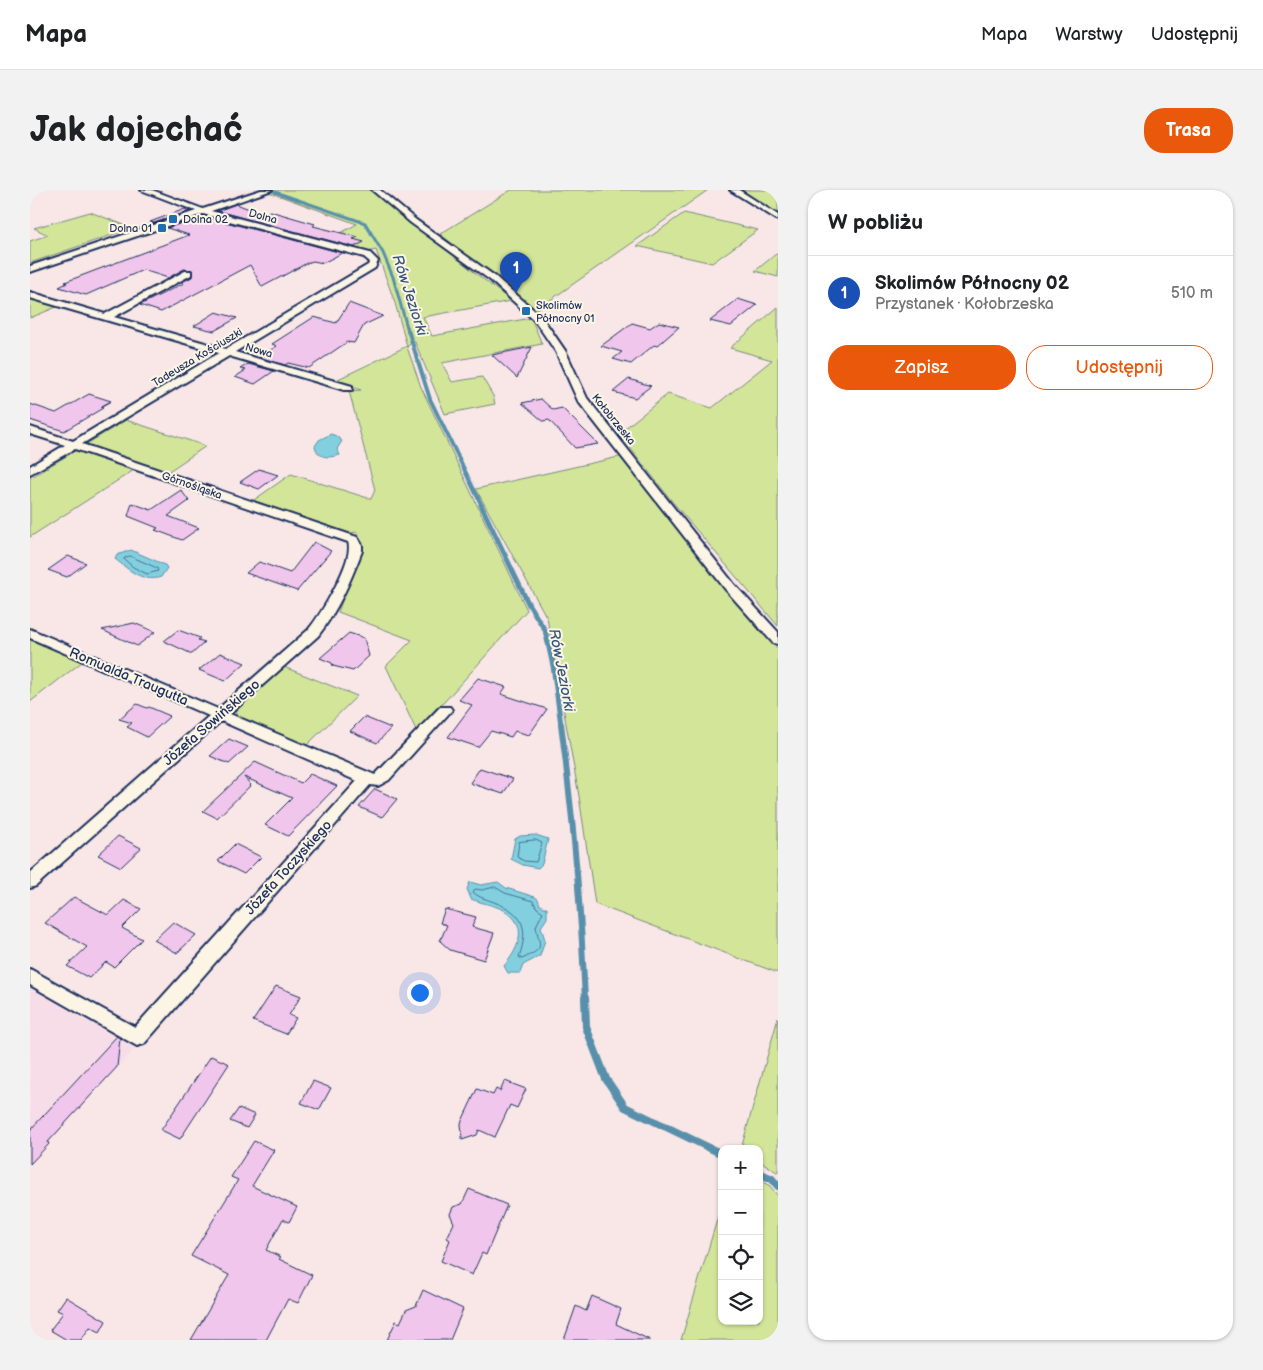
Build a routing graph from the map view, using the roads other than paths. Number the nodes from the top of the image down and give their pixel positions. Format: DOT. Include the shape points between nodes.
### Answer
graph roads {
  1 [pos="145,190"];
  2 [pos="268,190"];
  3 [pos="376,190"];
  4 [pos="734,190"];
  5 [pos="204,212"];
  6 [pos="778,218"];
  7 [pos="374,261"];
  8 [pos="30,269"];
  9 [pos="188,273"];
  10 [pos="30,294"];
  11 [pos="106,317"];
  12 [pos="228,353"];
  13 [pos="348,388"];
  14 [pos="30,430"];
  15 [pos="74,445"];
  16 [pos="30,471"];
  17 [pos="353,540"];
  18 [pos="30,633"];
  19 [pos="778,640"];
  20 [pos="445,710"];
  21 [pos="219,715"];
  22 [pos="367,779"];
  23 [pos="30,882"];
  24 [pos="30,976"];
  1 -- 5 [label="street, Dolna"];
  2 -- 5 [label="street"];
  3 -- 19 [label="street, Kołobrzeska" via="531,311 555,342 573,374 582,399 730,587"];
  4 -- 6 [label="street"];
  5 -- 7 [label="street, Dolna" via="367,255"];
  5 -- 8 [label="street"];
  7 -- 12 [label="street, Tadeusza Kościuszki" via="372,266"];
  9 -- 11 [label="street"];
  10 -- 11 [label="street, Nowa"];
  11 -- 12 [label="street, Nowa"];
  12 -- 13 [label="street, Nowa"];
  12 -- 15 [label="street, Tadeusza Kościuszki"];
  14 -- 15 [label="street, Górnośląska"];
  15 -- 16 [label="street, Tadeusza Kościuszki"];
  15 -- 17 [label="street, Górnośląska"];
  17 -- 21 [label="street, Józefa Sowińskiego" via="356,551 327,617"];
  18 -- 21 [label="street, Romualda Traugutta"];
  20 -- 22 [label="street, Józefa Toczyskiego" via="384,776 378,781"];
  21 -- 22 [label="street, Romualda Traugutta"];
  21 -- 23 [label="street, Józefa Sowińskiego"];
  22 -- 24 [label="street, Józefa Toczyskiego" via="137,1038"];
}
